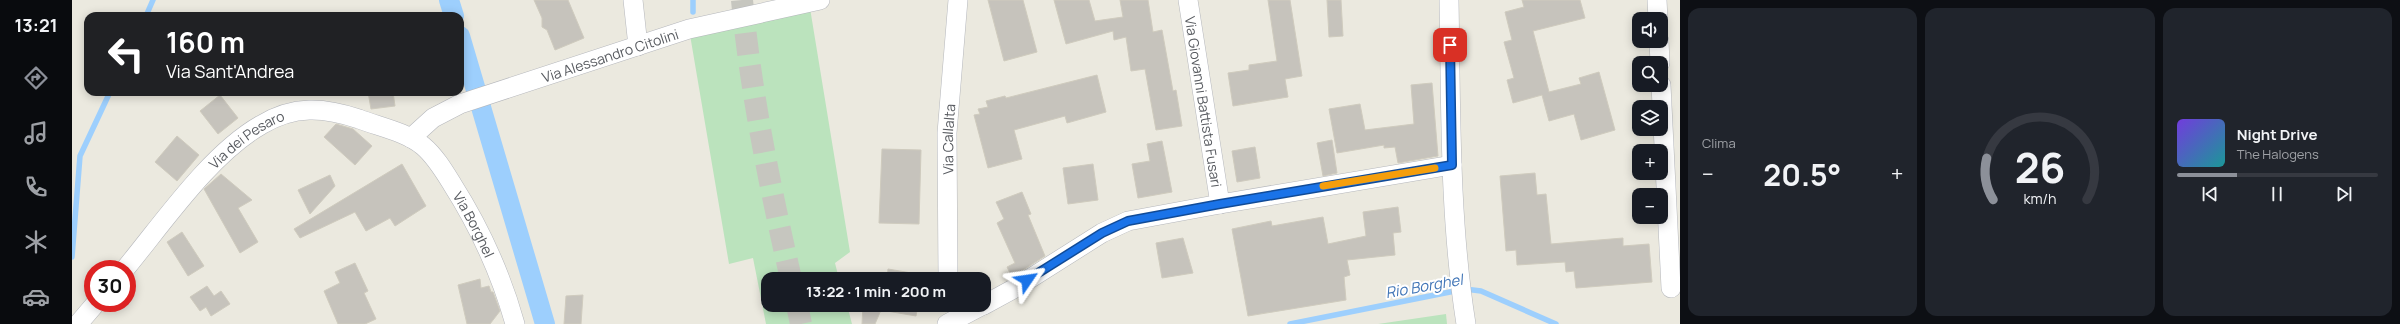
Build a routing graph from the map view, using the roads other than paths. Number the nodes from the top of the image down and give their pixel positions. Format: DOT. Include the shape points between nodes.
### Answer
graph roads {
  1 [pos="633,0"];
  2 [pos="820,0"];
  3 [pos="958,0"];
  4 [pos="1188,0"];
  5 [pos="1449,0"];
  6 [pos="1658,0"];
  7 [pos="1658,12"];
  8 [pos="638,46"];
  9 [pos="1661,92"];
  10 [pos="412,138"];
  11 [pos="1452,165"];
  12 [pos="1220,204"];
  13 [pos="132,260"];
  14 [pos="948,272"];
  15 [pos="1671,288"];
  16 [pos="991,301"];
  17 [pos="88,312"];
  18 [pos="963,312"];
  19 [pos="951,316"];
  20 [pos="78,324"];
  21 [pos="515,324"];
  22 [pos="1466,324"];
  1 -- 8 [label="street"];
  2 -- 8 [label="street, Via Alessandro Citolini" via="689,29"];
  3 -- 14 [label="street, Via Callalta" via="947,133"];
  4 -- 12 [label="street, Via Giovanni Battista Fusari"];
  5 -- 11 [label="street"];
  6 -- 7 [label="street"];
  8 -- 10 [label="street, Via Alessandro Citolini" via="460,104 433,118"];
  9 -- 15 [label="street"];
  10 -- 13 [label="street, Via dei Pesaro" via="325,109 292,113 262,124 236,142 213,163"];
  10 -- 21 [label="street, Via Borghel" via="434,158 464,203 497,269"];
  11 -- 12 [label="street"];
  11 -- 22 [label="street" via="1460,290"];
  12 -- 16 [label="street" via="1144,217 1116,226"];
  17 -- 20 [label="street"];
  18 -- 19 [label="street"];
}
